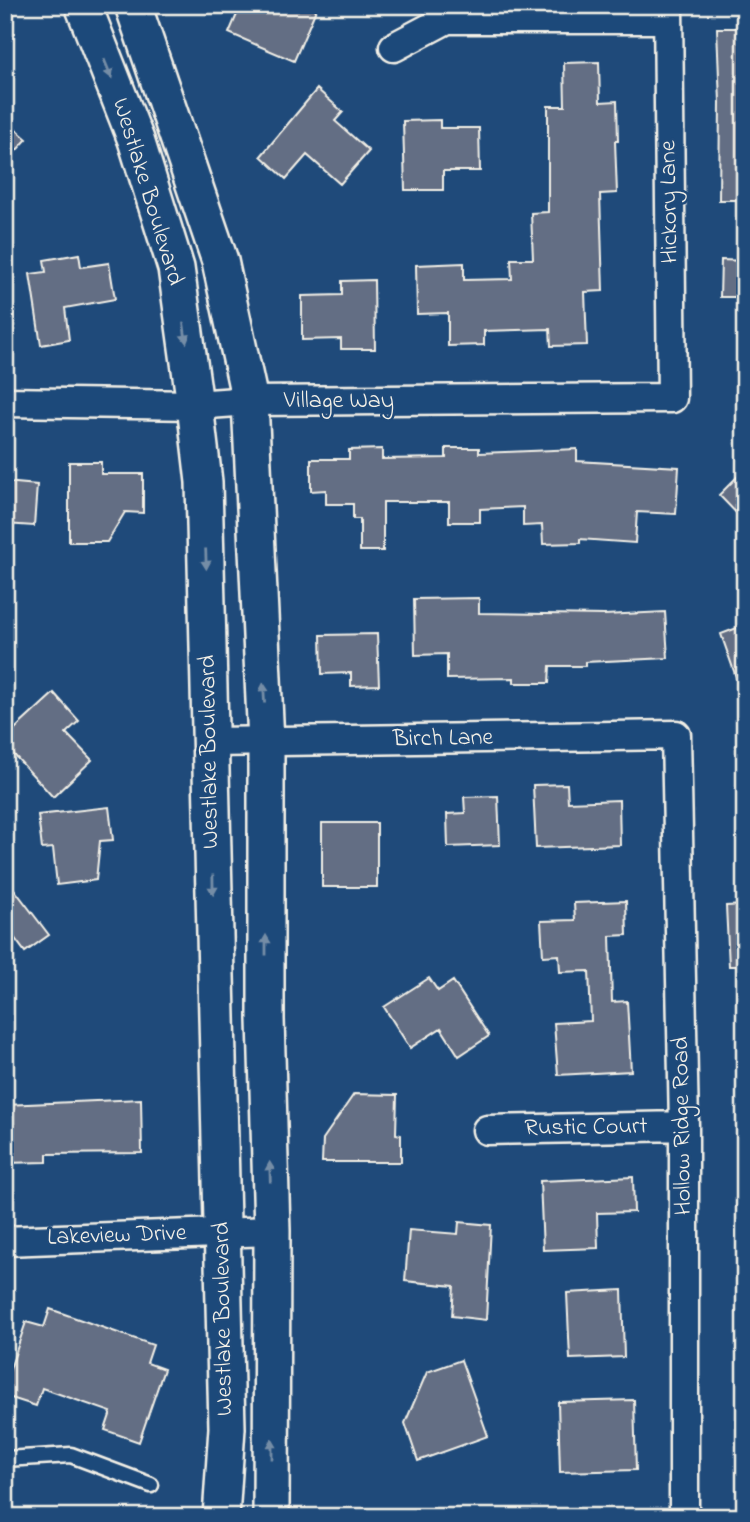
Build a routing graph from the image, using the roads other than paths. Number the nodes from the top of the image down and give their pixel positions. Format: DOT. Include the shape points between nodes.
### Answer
graph roads {
  1 [pos="83,5"];
  2 [pos="133,5"];
  3 [pos="668,12"];
  4 [pos="394,47"];
  5 [pos="672,398"];
  6 [pos="250,401"];
  7 [pos="5,402"];
  8 [pos="195,405"];
  9 [pos="676,735"];
  10 [pos="211,742"];
  11 [pos="266,742"];
  12 [pos="684,1126"];
  13 [pos="487,1130"];
  14 [pos="272,1231"];
  15 [pos="222,1232"];
  16 [pos="5,1241"];
  17 [pos="5,1459"];
  18 [pos="151,1485"];
  19 [pos="221,1517"];
  20 [pos="271,1517"];
  21 [pos="684,1517"];
  1 -- 8 [label="street, Westlake Boulevard, one-way" via="136,140 176,268"];
  2 -- 6 [label="street, Westlake Boulevard" via="220,261"];
  3 -- 4 [label="street" via="447,19"];
  3 -- 5 [label="street, Hickory Lane"];
  5 -- 6 [label="street, Village Way"];
  6 -- 8 [label="street, Village Way"];
  11 -- 6 [label="street, Westlake Boulevard, one-way"];
  7 -- 8 [label="street, Village Way"];
  8 -- 10 [label="street, Westlake Boulevard, one-way" via="204,482"];
  9 -- 11 [label="street, Birch Lane"];
  9 -- 12 [label="street, Hollow Ridge Road"];
  10 -- 11 [label="street, Birch Lane"];
  10 -- 15 [label="street, Westlake Boulevard, one-way"];
  14 -- 11 [label="street, Westlake Boulevard, one-way"];
  12 -- 13 [label="street, Rustic Court"];
  12 -- 21 [label="street, Hollow Ridge Road"];
  14 -- 15 [label="street, Lakeview Drive"];
  20 -- 14 [label="street, Westlake Boulevard, one-way"];
  15 -- 16 [label="street, Lakeview Drive"];
  15 -- 19 [label="street, Westlake Boulevard" via="227,1429"];
  17 -- 18 [label="lane" via="71,1455"];
}
